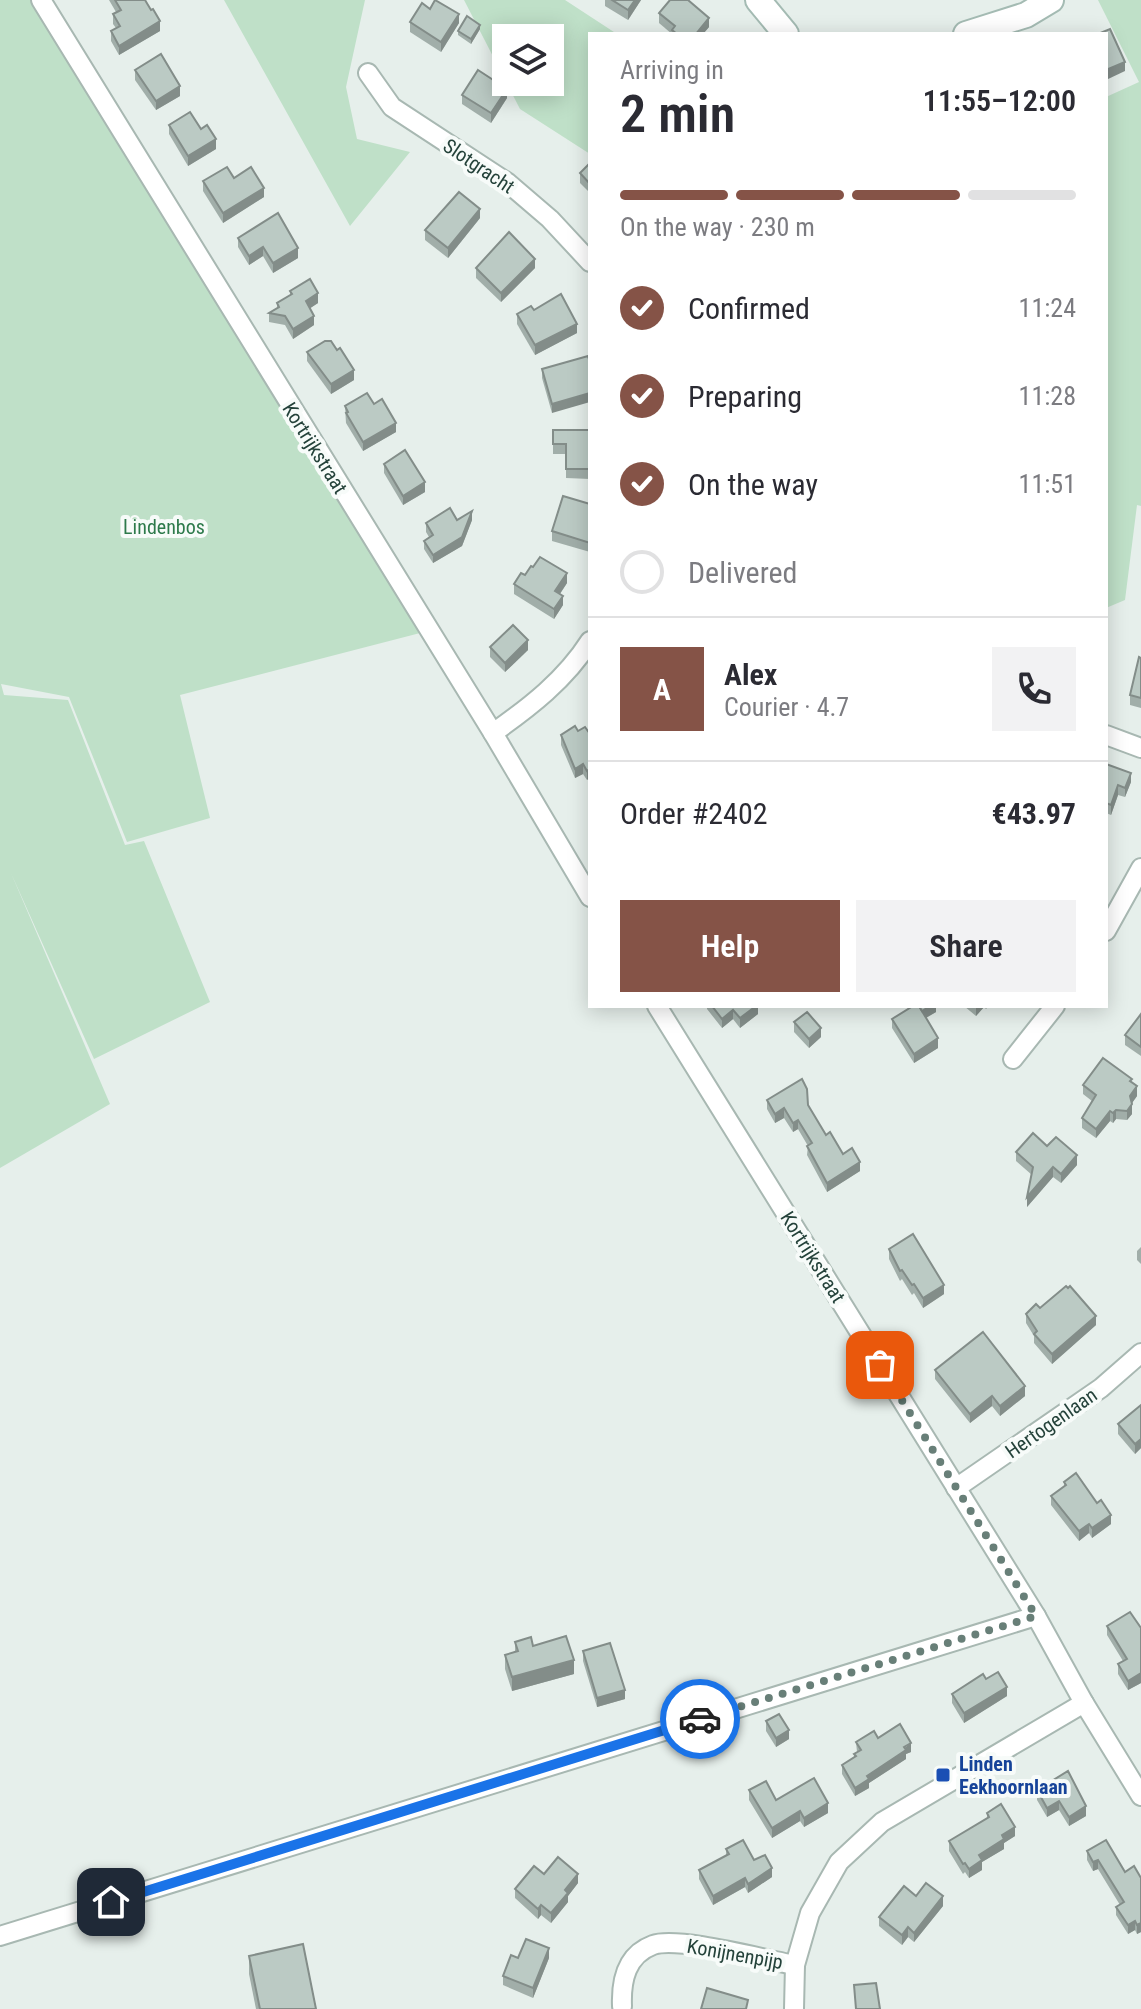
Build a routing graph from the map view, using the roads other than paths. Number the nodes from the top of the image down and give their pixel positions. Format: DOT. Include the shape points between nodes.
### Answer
graph roads {
  1 [pos="41,0"];
  2 [pos="758,0"];
  3 [pos="1051,0"];
  4 [pos="784,32"];
  5 [pos="972,32"];
  6 [pos="368,73"];
  7 [pos="588,260"];
  8 [pos="588,644"];
  9 [pos="493,733"];
  10 [pos="1108,736"];
  11 [pos="1141,748"];
  12 [pos="1141,868"];
  13 [pos="588,894"];
  14 [pos="1108,927"];
  15 [pos="658,1008"];
  16 [pos="1053,1008"];
  17 [pos="1013,1059"];
  18 [pos="1141,1353"];
  19 [pos="956,1488"];
  20 [pos="1036,1616"];
  21 [pos="1084,1703"];
  22 [pos="1141,1796"];
  23 [pos="0,1936"];
  24 [pos="795,1965"];
  25 [pos="622,2006"];
  26 [pos="794,2009"];
  1 -- 9 [label="street, Kortrijkstraat"];
  2 -- 4 [label="street"];
  3 -- 5 [label="street" via="1026,15"];
  6 -- 7 [label="street, Slotgracht" via="392,107 508,183"];
  8 -- 9 [label="street" via="537,702"];
  9 -- 13 [label="street, Kortrijkstraat"];
  10 -- 11 [label="street"];
  12 -- 14 [label="street"];
  15 -- 19 [label="street, Kortrijkstraat"];
  16 -- 17 [label="street"];
  18 -- 19 [label="street, Hertogenlaan" via="1101,1388"];
  19 -- 20 [label="street, Kortrijkstraat"];
  20 -- 21 [label="street, Kortrijkstraat"];
  20 -- 23 [label="street"];
  21 -- 22 [label="street, Kortrijkstraat"];
  21 -- 24 [label="street" via="882,1822 839,1862 810,1913"];
  24 -- 25 [label="street, Konijnenpijp" via="678,1943 654,1944 634,1958 621,1982"];
  24 -- 26 [label="street"];
}
